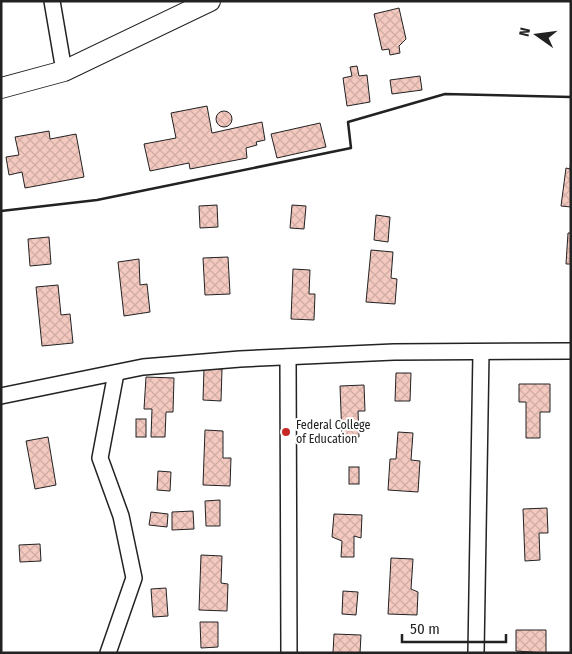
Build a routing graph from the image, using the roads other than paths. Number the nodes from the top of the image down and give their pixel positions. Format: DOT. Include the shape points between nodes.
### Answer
graph roads {
  1 [pos="52,1"];
  2 [pos="210,1"];
  3 [pos="64,71"];
  4 [pos="1,88"];
  5 [pos="481,352"];
  6 [pos="571,352"];
  7 [pos="288,357"];
  8 [pos="116,373"];
  9 [pos="1,396"];
  10 [pos="108,653"];
  11 [pos="289,653"];
  12 [pos="476,653"];
  1 -- 3 [label="street"];
  2 -- 3 [label="main road"];
  3 -- 4 [label="main road"];
  5 -- 6 [label="street"];
  5 -- 7 [label="street"];
  5 -- 12 [label="street"];
  7 -- 8 [label="street" via="143,367"];
  7 -- 11 [label="street"];
  8 -- 9 [label="street"];
  8 -- 10 [label="street" via="100,458 121,516 134,578"];
}
